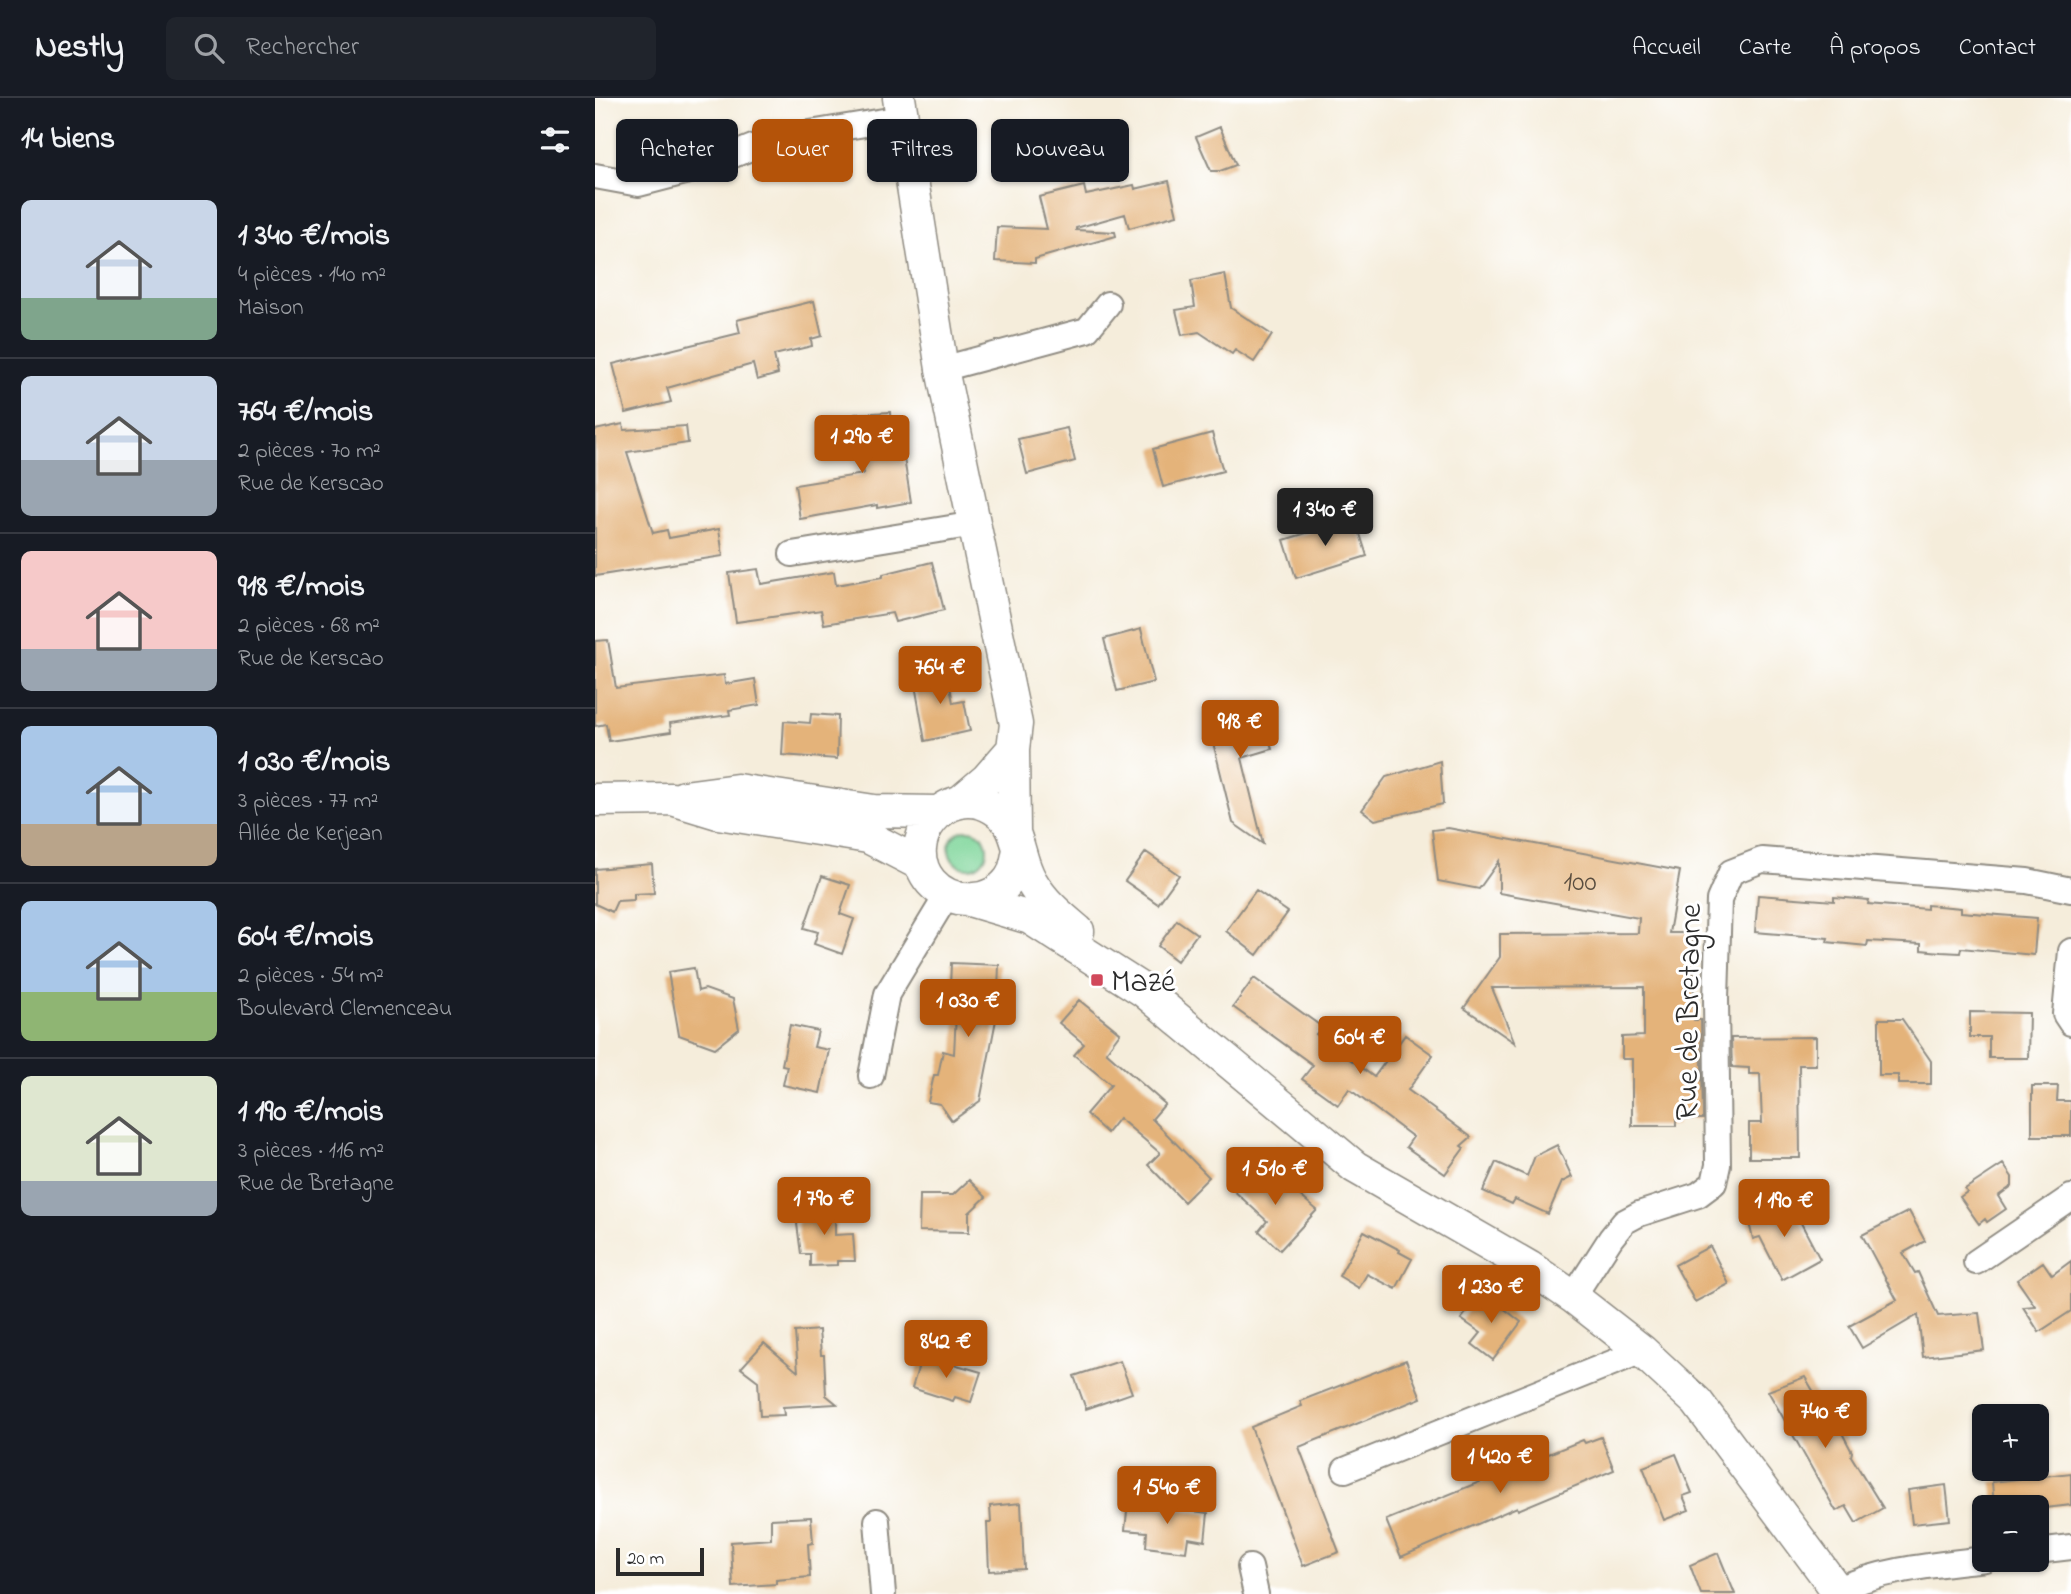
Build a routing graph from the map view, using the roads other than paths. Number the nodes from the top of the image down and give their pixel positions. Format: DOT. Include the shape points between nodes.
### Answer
graph roads {
  1 [pos="901,108"];
  2 [pos="595,176"];
  3 [pos="1108,304"];
  4 [pos="942,369"];
  5 [pos="975,524"];
  6 [pos="792,554"];
  7 [pos="1013,749"];
  8 [pos="673,799"];
  9 [pos="595,800"];
  10 [pos="948,807"];
  11 [pos="1016,839"];
  12 [pos="922,865"];
  13 [pos="2071,890"];
  14 [pos="958,897"];
  15 [pos="2071,951"];
  16 [pos="1144,991"];
  17 [pos="2071,1023"];
  18 [pos="871,1076"];
  19 [pos="2071,1197"];
  20 [pos="1976,1262"];
  21 [pos="1573,1297"];
  22 [pos="1642,1350"];
  23 [pos="1345,1470"];
  24 [pos="877,1521"];
  25 [pos="2071,1547"];
  26 [pos="2049,1550"];
  27 [pos="1972,1561"];
  28 [pos="1250,1567"];
  29 [pos="1838,1592"];
  30 [pos="883,1594"];
  31 [pos="1256,1594"];
  1 -- 2 [label="street" via="773,139 701,167 639,184"];
  1 -- 4 [label="street"];
  3 -- 4 [label="street" via="1087,330"];
  4 -- 5 [label="street"];
  5 -- 6 [label="street"];
  5 -- 7 [label="street" via="1012,700 1016,724"];
  7 -- 10 [label="street" via="987,779"];
  7 -- 11 [label="street"];
  8 -- 9 [label="street"];
  8 -- 10 [label="street" via="737,790 874,811"];
  8 -- 12 [label="street" via="718,813 868,837"];
  10 -- 11 [label="street" via="976,801 992,806 1005,816"];
  10 -- 12 [label="street" via="927,823 921,836"];
  11 -- 14 [label="street" via="1017,865 999,890 985,898"];
  11 -- 16 [label="street" via="1041,899"];
  12 -- 14 [label="street" via="936,888"];
  13 -- 21 [label="street, Rue de Bretagne" via="2027,881 1762,860 1731,872 1719,900 1718,1165 1714,1183 1698,1195 1624,1222"];
  14 -- 16 [label="street" via="1030,918"];
  14 -- 18 [label="street" via="887,994"];
  15 -- 17 [label="street" via="2065,1014"];
  16 -- 21 [label="street" via="1355,1167"];
  19 -- 20 [label="street"];
  21 -- 22 [label="street"];
  22 -- 23 [label="street"];
  22 -- 29 [label="street" via="1697,1402"];
  24 -- 30 [label="street"];
  25 -- 26 [label="street"];
  27 -- 29 [label="street" via="1878,1576"];
  28 -- 31 [label="street"];
}
